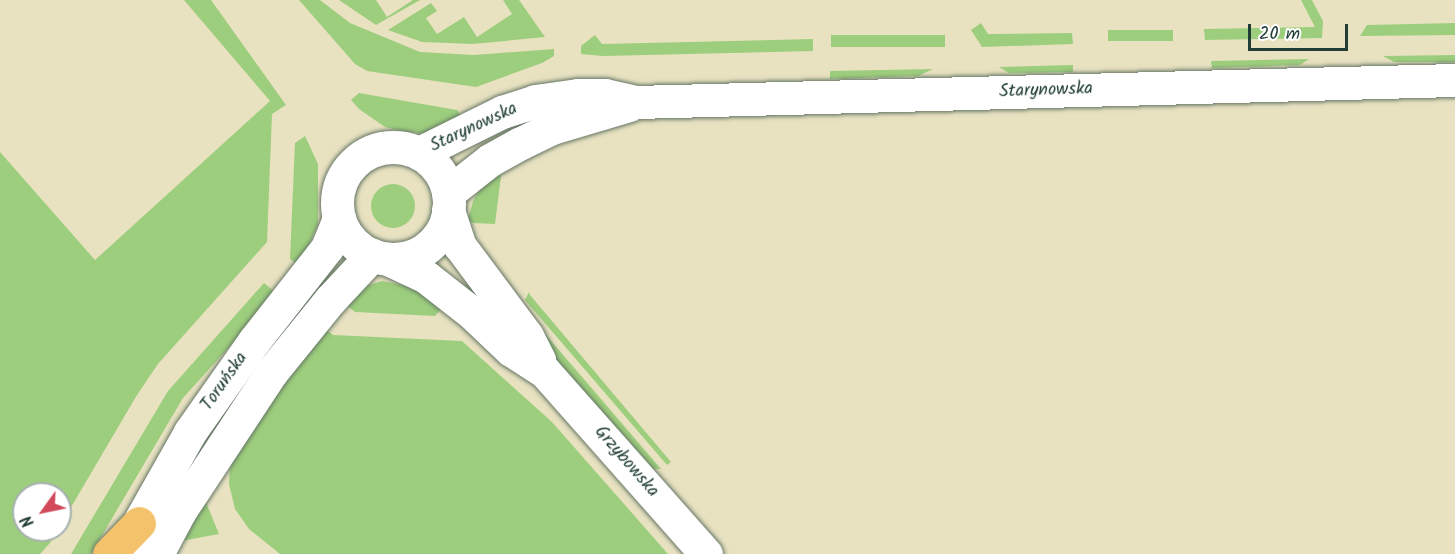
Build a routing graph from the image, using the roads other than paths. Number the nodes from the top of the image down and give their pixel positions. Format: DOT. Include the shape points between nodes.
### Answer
graph roads {
  1 [pos="1455,80"];
  2 [pos="636,102"];
  3 [pos="419,153"];
  4 [pos="448,202"];
  5 [pos="339,219"];
  6 [pos="380,257"];
  7 [pos="546,372"];
  8 [pos="139,523"];
  9 [pos="109,554"];
  10 [pos="121,554"];
  11 [pos="157,554"];
  12 [pos="706,554"];
  1 -- 2 [label="street, Starynowska"];
  2 -- 3 [label="street, Starynowska" via="605,94 535,101 502,112"];
  2 -- 4 [label="street, Starynowska" via="530,138 490,160"];
  3 -- 4 [label="street" via="440,174"];
  3 -- 5 [label="street" via="385,147 360,158 339,188"];
  4 -- 6 [label="street" via="441,231 428,247 409,257"];
  4 -- 7 [label="street, Grzybowska" via="460,246 527,336"];
  5 -- 6 [label="street" via="352,241"];
  5 -- 8 [label="street, Toruńska" via="327,248 254,341 190,432"];
  6 -- 7 [label="street, Grzybowska" via="426,277 511,350"];
  6 -- 11 [label="street, Toruńska" via="330,300 271,373 180,511"];
  7 -- 12 [label="street, Grzybowska"];
  8 -- 9 [label="main road"];
  8 -- 10 [label="street, Toruńska"];
}
